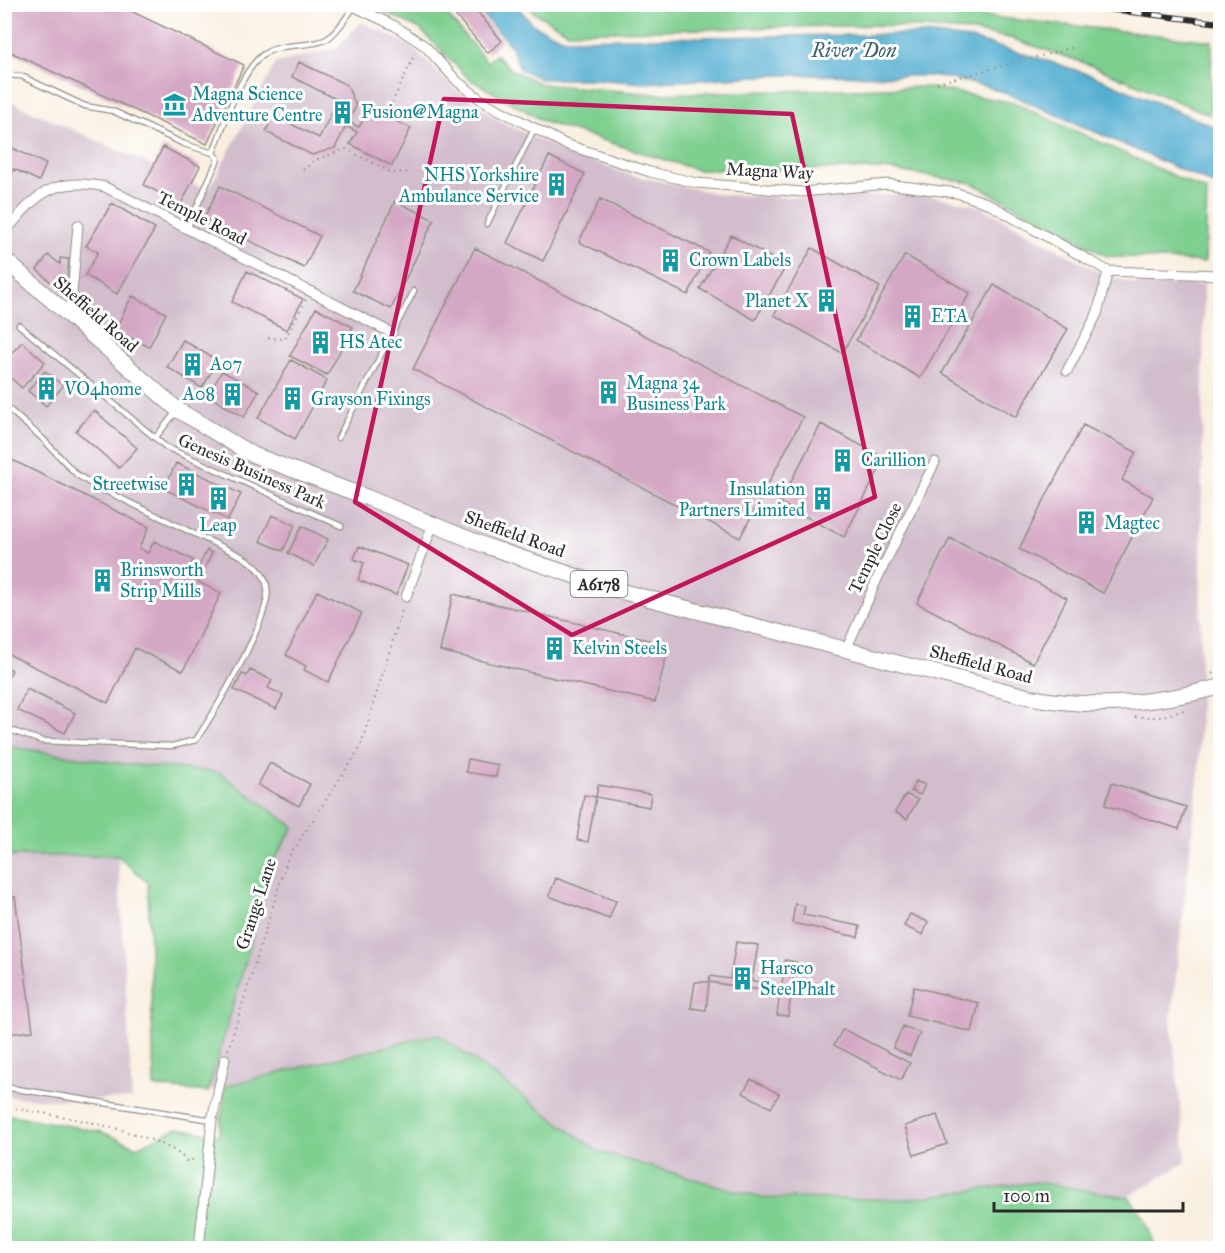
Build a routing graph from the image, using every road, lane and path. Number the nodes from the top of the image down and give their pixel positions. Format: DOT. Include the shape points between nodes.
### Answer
graph roads {
  1 [pos="352,6"];
  2 [pos="420,43"];
  3 [pos="1075,47"];
  4 [pos="4,75"];
  5 [pos="937,84"];
  6 [pos="392,102"];
  7 [pos="534,129"];
  8 [pos="213,153"];
  9 [pos="303,170"];
  10 [pos="410,172"];
  11 [pos="487,224"];
  12 [pos="78,225"];
  13 [pos="187,229"];
  14 [pos="4,234"];
  15 [pos="1221,247"];
  16 [pos="4,259"];
  17 [pos="1108,271"];
  18 [pos="1218,274"];
  19 [pos="414,291"];
  20 [pos="1221,291"];
  21 [pos="310,292"];
  22 [pos="65,312"];
  23 [pos="19,325"];
  24 [pos="392,333"];
  25 [pos="268,338"];
  26 [pos="1067,371"];
  27 [pos="4,405"];
  28 [pos="178,410"];
  29 [pos="155,438"];
  30 [pos="338,438"];
  31 [pos="935,462"];
  32 [pos="433,524"];
  33 [pos="341,526"];
  34 [pos="406,597"];
  35 [pos="846,650"];
  36 [pos="1221,669"];
  37 [pos="1216,680"];
  38 [pos="1189,709"];
  39 [pos="1126,717"];
  40 [pos="4,728"];
  41 [pos="225,1059"];
  42 [pos="4,1087"];
  43 [pos="4,1107"];
  44 [pos="212,1120"];
  45 [pos="209,1158"];
  46 [pos="199,1248"];
  1 -- 2 [label="street, Magna Way"];
  1 -- 8 [label="lane" via="326,40 265,53 252,64"];
  2 -- 6 [label="path"];
  2 -- 7 [label="street, Magna Way" via="484,102"];
  3 -- 5 [label="path"];
  4 -- 8 [label="lane" via="21,76 85,106 113,111"];
  7 -- 11 [label="lane"];
  7 -- 17 [label="street, Magna Way" via="605,159 697,183 802,192 888,184 957,193 995,208"];
  8 -- 13 [label="lane" via="218,159"];
  9 -- 10 [label="path" via="315,160 346,149 392,173"];
  12 -- 22 [label="street" via="71,305"];
  13 -- 14 [label="street, Temple Road" via="105,187 83,182 60,184 44,192"];
  13 -- 21 [label="street, Temple Road"];
  15 -- 18 [label="street"];
  16 -- 22 [label="main road, Sheffield Road / A6178"];
  17 -- 18 [label="street, Magna Way"];
  17 -- 26 [label="street" via="1097,314"];
  18 -- 20 [label="street"];
  19 -- 24 [label="lane"];
  21 -- 24 [label="street, Temple Road"];
  21 -- 25 [label="path" via="285,339"];
  22 -- 28 [label="main road, Sheffield Road / A6178"];
  23 -- 29 [label="lane, Genesis Business Park"];
  24 -- 30 [label="lane"];
  27 -- 40 [label="lane" via="76,474 241,556 255,565 268,589 266,608 254,635 196,740 172,746 42,741"];
  28 -- 29 [label="lane, Genesis Business Park"];
  28 -- 32 [label="main road, Sheffield Road / A6178" via="251,454"];
  29 -- 33 [label="lane, Genesis Business Park" via="179,454"];
  31 -- 35 [label="street, Temple Close"];
  32 -- 34 [label="street"];
  32 -- 35 [label="main road, Sheffield Road / A6178" via="620,591"];
  34 -- 41 [label="path, Grange Lane" via="360,748 288,858"];
  35 -- 37 [label="main road, Sheffield Road / A6178" via="1063,703 1135,704"];
  36 -- 37 [label="path"];
  38 -- 39 [label="path" via="1159,717"];
  41 -- 44 [label="street"];
  42 -- 44 [label="lane"];
  43 -- 45 [label="path" via="102,1125 154,1141 181,1153 186,1161"];
  44 -- 45 [label="street"];
  45 -- 46 [label="street"];
}
